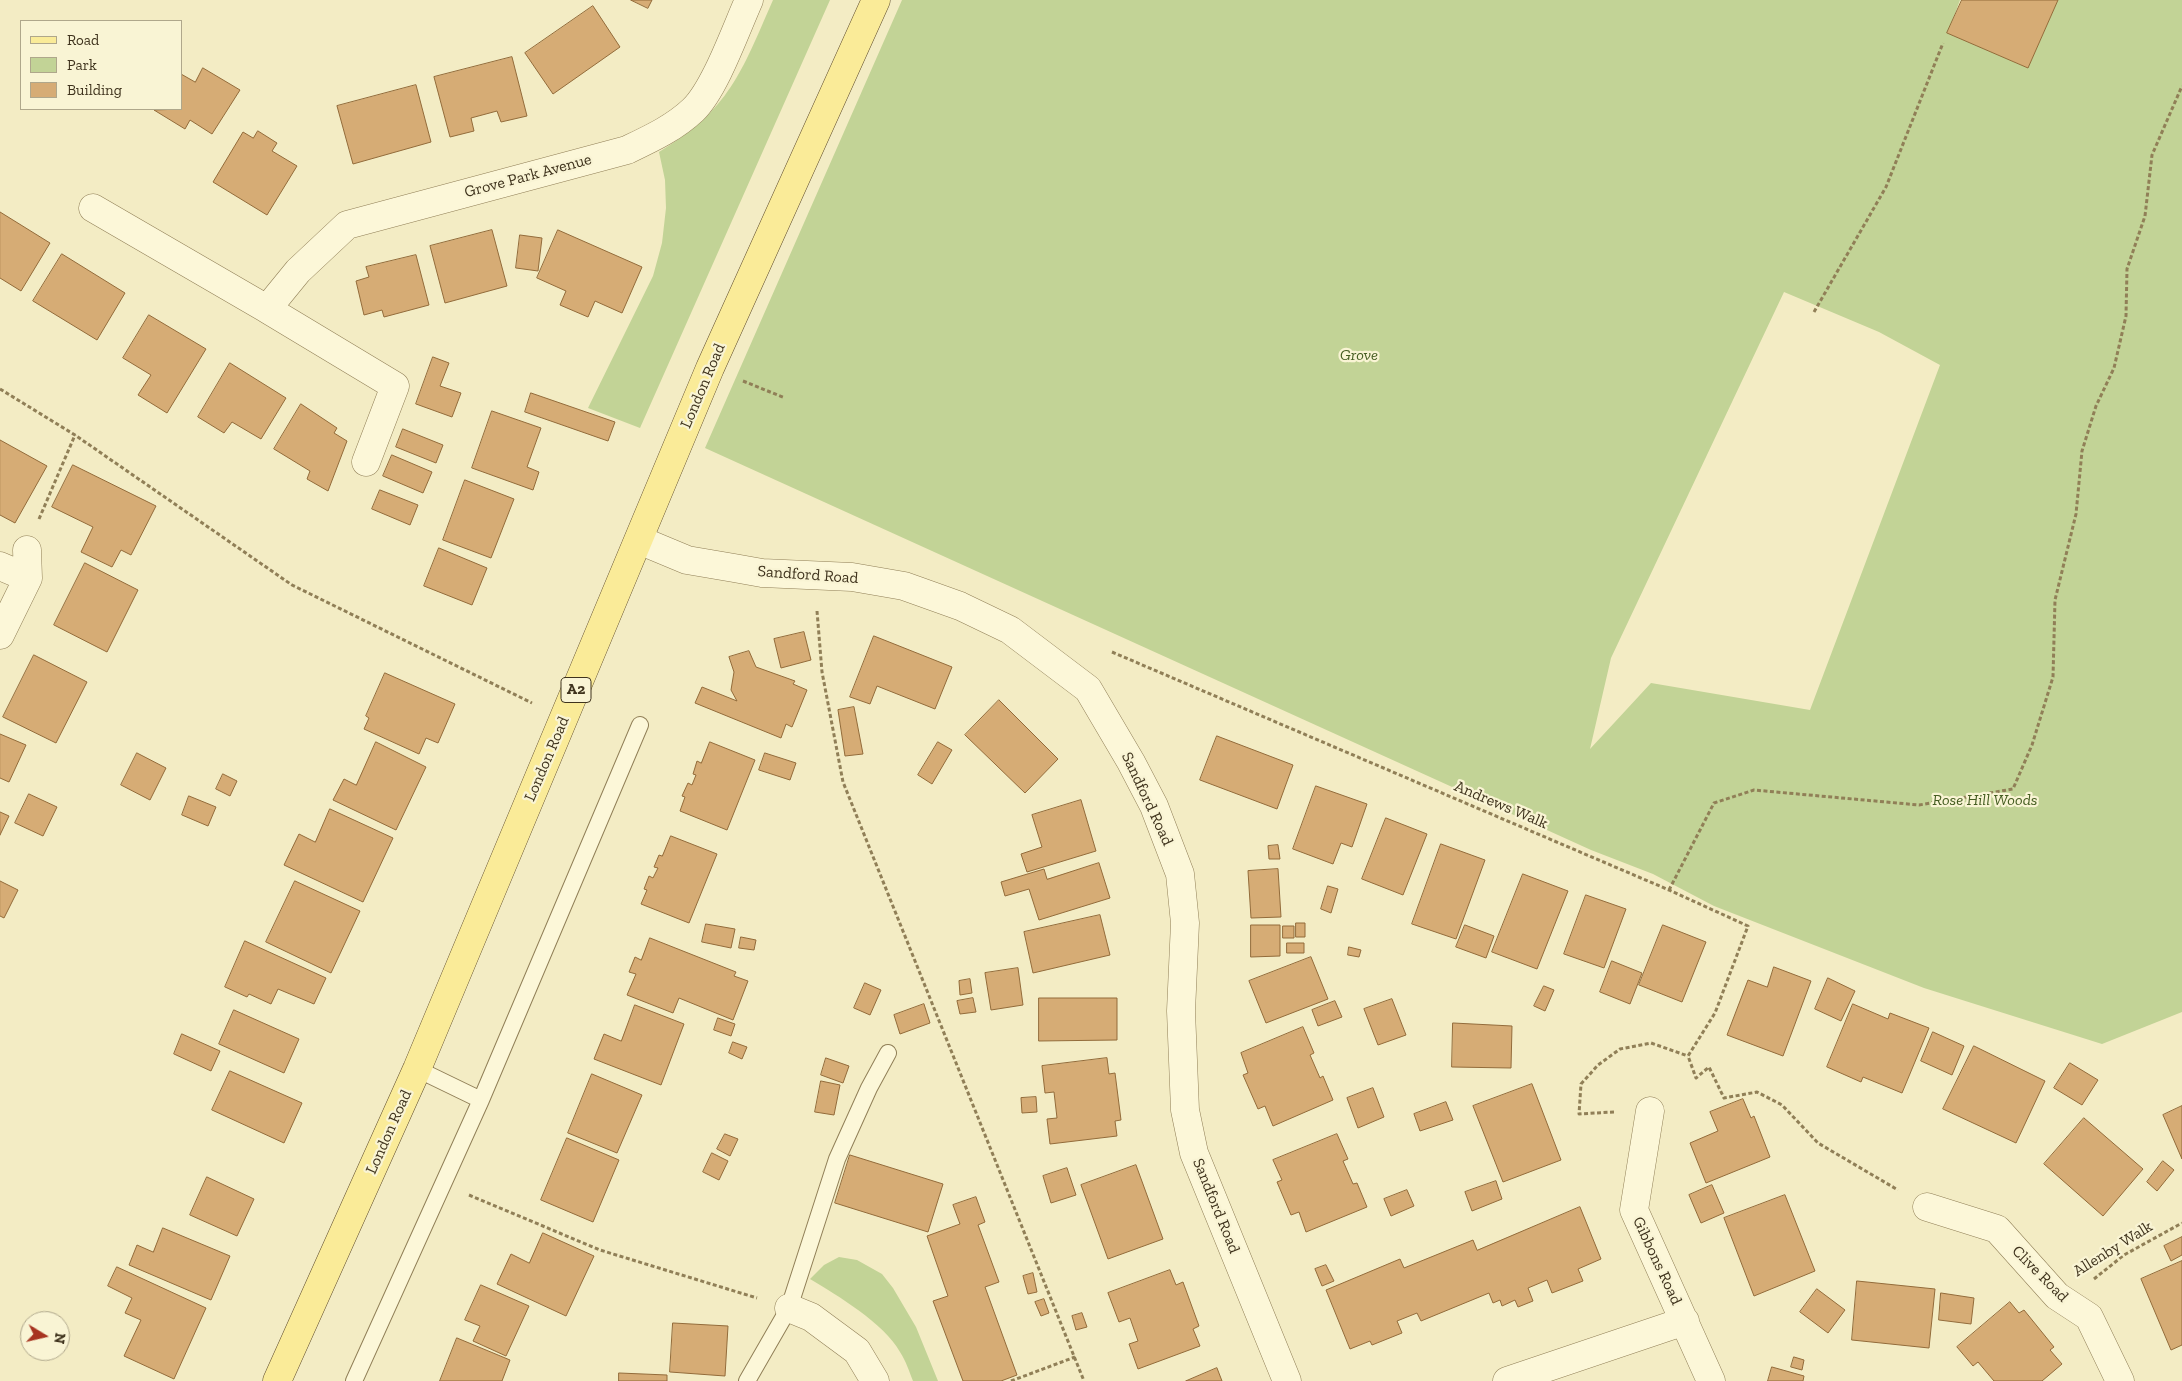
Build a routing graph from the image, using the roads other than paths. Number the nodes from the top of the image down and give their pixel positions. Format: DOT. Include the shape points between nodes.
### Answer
graph roads {
  1 [pos="749,0"];
  2 [pos="876,0"];
  3 [pos="93,208"];
  4 [pos="266,309"];
  5 [pos="366,462"];
  6 [pos="639,540"];
  7 [pos="27,550"];
  8 [pos="0,566"];
  9 [pos="28,578"];
  10 [pos="0,635"];
  11 [pos="640,725"];
  12 [pos="888,1053"];
  13 [pos="417,1070"];
  14 [pos="481,1100"];
  15 [pos="1650,1111"];
  16 [pos="1927,1207"];
  17 [pos="788,1308"];
  18 [pos="1685,1321"];
  19 [pos="277,1381"];
  20 [pos="354,1381"];
  21 [pos="747,1381"];
  22 [pos="875,1381"];
  23 [pos="1287,1381"];
  24 [pos="1507,1381"];
  25 [pos="1711,1381"];
  26 [pos="2120,1381"];
  1 -- 4 [label="street, Grove Park Avenue" via="709,87 693,110 661,134 627,150 347,225 298,272"];
  2 -- 6 [label="main road, London Road / A2" via="710,368"];
  3 -- 4 [label="street"];
  4 -- 5 [label="street" via="395,386"];
  6 -- 13 [label="main road, London Road / A2"];
  6 -- 23 [label="street, Sandford Road" via="687,560 762,572 815,574 904,586 960,606 1010,630 1088,689 1154,806 1180,874 1185,922 1181,1011 1185,1110 1194,1153"];
  7 -- 9 [label="street"];
  8 -- 9 [label="street"];
  9 -- 10 [label="street"];
  11 -- 14 [label="lane"];
  12 -- 17 [label="lane" via="837,1159"];
  13 -- 14 [label="lane"];
  13 -- 19 [label="main road, London Road / A2"];
  14 -- 20 [label="lane"];
  15 -- 18 [label="street, Gibbons Road" via="1634,1210"];
  16 -- 26 [label="street, Clive Road" via="1997,1229 2058,1296 2089,1317"];
  17 -- 21 [label="lane"];
  17 -- 22 [label="street" via="811,1317 857,1351"];
  18 -- 24 [label="street, Gibbons Road"];
  18 -- 25 [label="street, Gibbons Road"];
}
